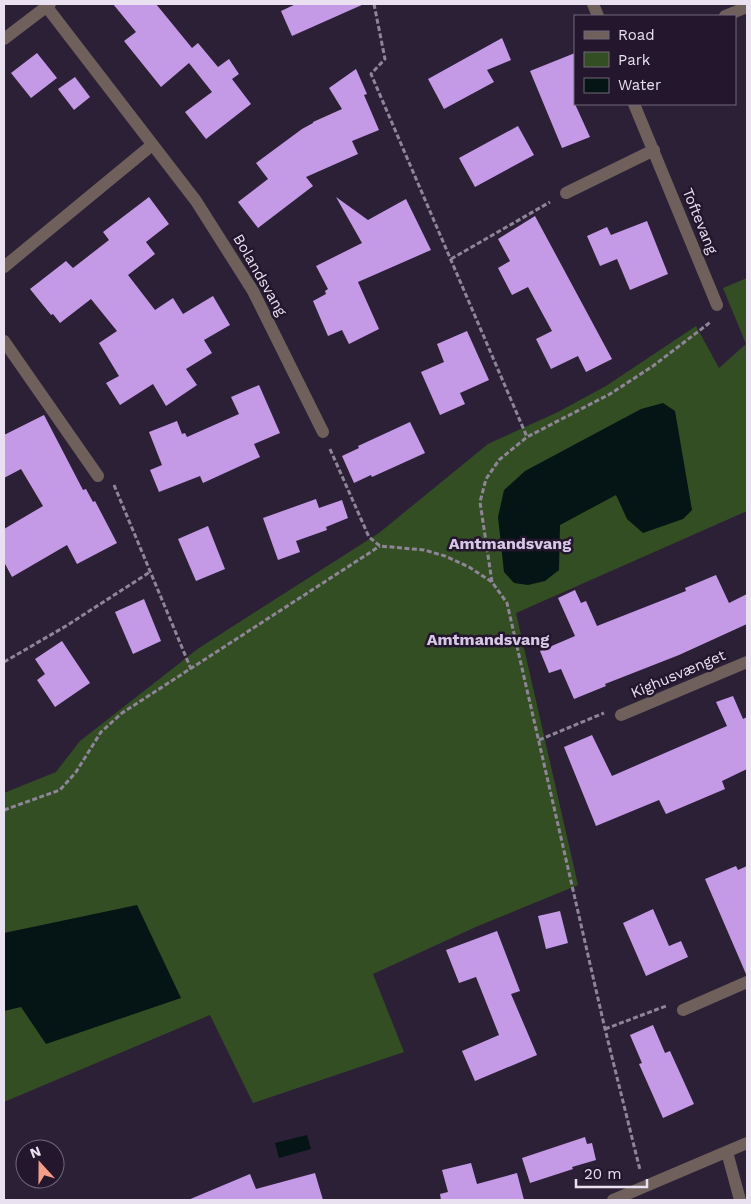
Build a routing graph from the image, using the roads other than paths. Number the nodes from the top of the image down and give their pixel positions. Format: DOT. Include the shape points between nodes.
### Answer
graph roads {
  1 [pos="48,5"];
  2 [pos="747,8"];
  3 [pos="728,15"];
  4 [pos="4,39"];
  5 [pos="634,105"];
  6 [pos="152,145"];
  7 [pos="654,150"];
  8 [pos="566,193"];
  9 [pos="4,267"];
  10 [pos="717,305"];
  11 [pos="4,341"];
  12 [pos="323,432"];
  13 [pos="98,476"];
  14 [pos="747,662"];
  15 [pos="621,715"];
  16 [pos="747,982"];
  17 [pos="683,1010"];
  18 [pos="747,1143"];
  19 [pos="727,1152"];
  20 [pos="613,1200"];
  21 [pos="740,1200"];
  1 -- 4 [label="street"];
  1 -- 6 [label="street, Bolandsvang"];
  2 -- 3 [label="street"];
  5 -- 7 [label="street, Toftevang"];
  6 -- 9 [label="street"];
  6 -- 12 [label="street, Bolandsvang" via="196,201 253,291"];
  7 -- 8 [label="street"];
  7 -- 10 [label="street, Toftevang"];
  11 -- 13 [label="street"];
  14 -- 15 [label="street, Kighusvænget"];
  16 -- 17 [label="street"];
  18 -- 19 [label="street"];
  19 -- 20 [label="street"];
  19 -- 21 [label="street"];
}
